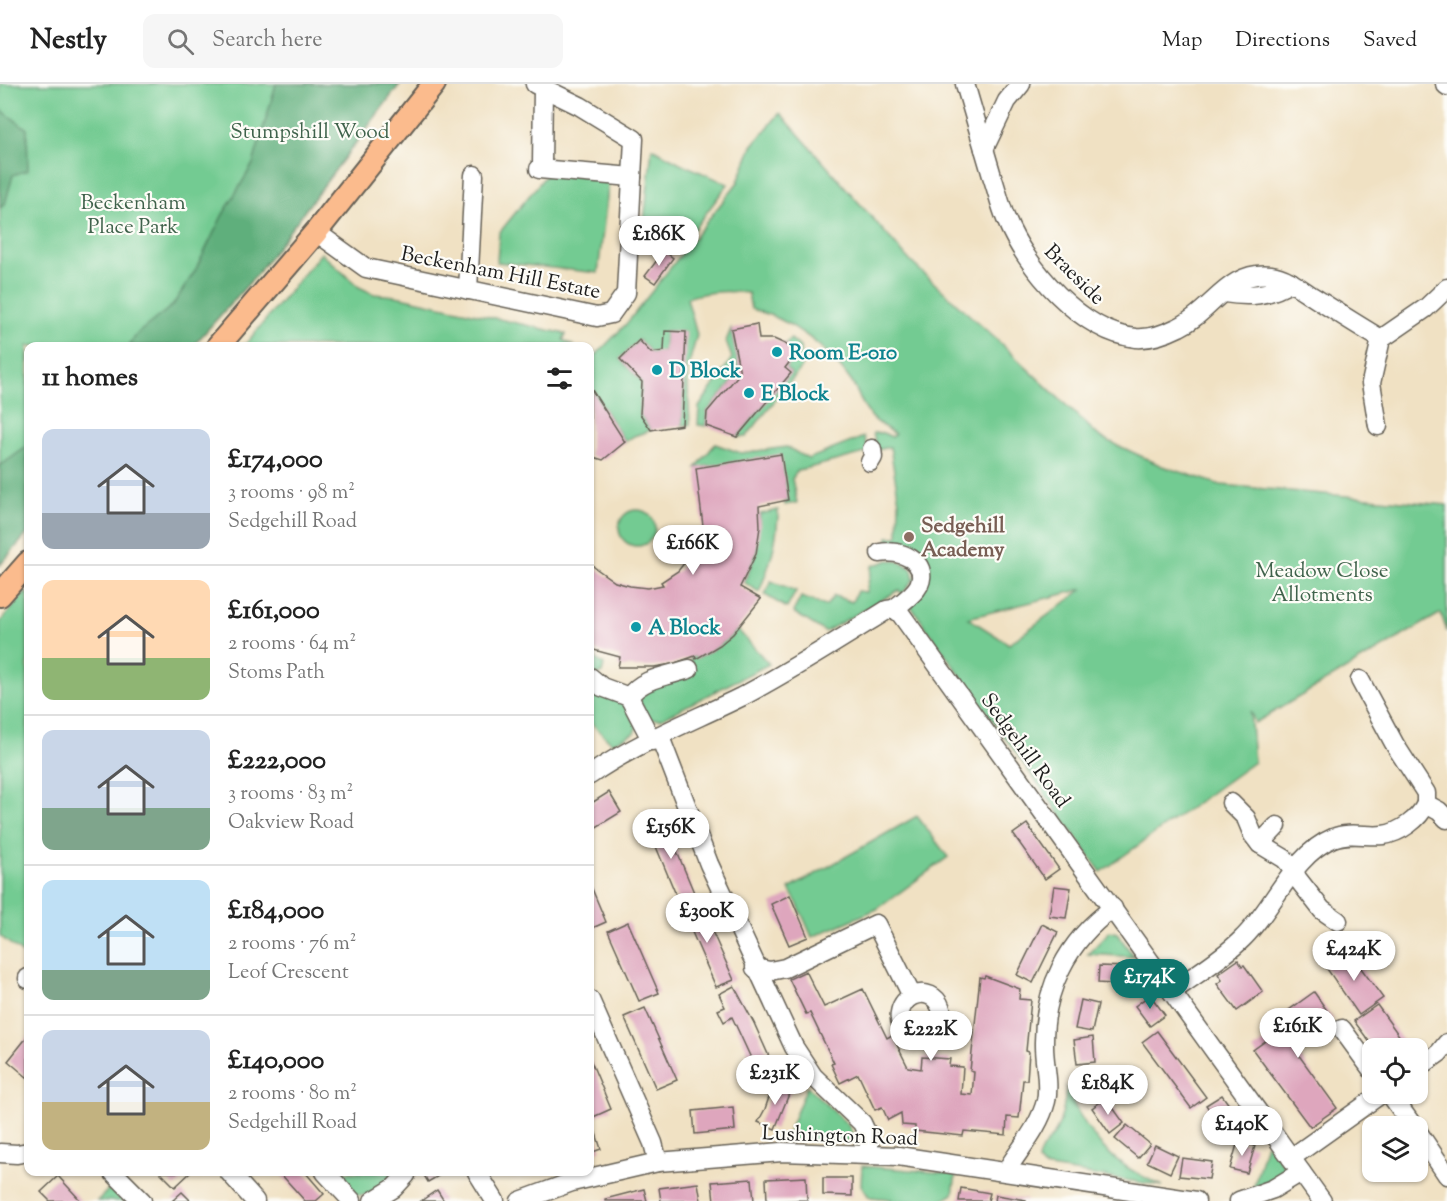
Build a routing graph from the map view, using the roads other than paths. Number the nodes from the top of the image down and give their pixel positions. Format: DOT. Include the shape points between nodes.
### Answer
graph roads {
  1 [pos="434,84"];
  2 [pos="964,84"];
  3 [pos="1021,84"];
  4 [pos="539,86"];
  5 [pos="984,149"];
  6 [pos="474,176"];
  7 [pos="632,177"];
  8 [pos="316,232"];
  9 [pos="1447,288"];
  10 [pos="468,290"];
  11 [pos="1381,339"];
  12 [pos="221,342"];
  13 [pos="1378,426"];
  14 [pos="880,553"];
  15 [pos="24,574"];
  16 [pos="0,595"];
  17 [pos="894,609"];
  18 [pos="689,669"];
  19 [pos="594,680"];
  20 [pos="1360,680"];
  21 [pos="629,698"];
  22 [pos="656,739"];
  23 [pos="594,772"];
  24 [pos="1231,803"];
  25 [pos="1426,804"];
  26 [pos="1447,819"];
  27 [pos="1277,826"];
  28 [pos="1260,844"];
  29 [pos="1294,870"];
  30 [pos="1113,908"];
  31 [pos="1338,921"];
  32 [pos="755,968"];
  33 [pos="1173,991"];
  34 [pos="912,996"];
  35 [pos="594,1009"];
  36 [pos="1342,1029"];
  37 [pos="1447,1043"];
  38 [pos="1362,1056"];
  39 [pos="1428,1061"];
  40 [pos="1369,1104"];
  41 [pos="1428,1147"];
  42 [pos="0,1153"];
  43 [pos="24,1153"];
  44 [pos="869,1154"];
  45 [pos="658,1161"];
  46 [pos="1296,1165"];
  47 [pos="1008,1172"];
  48 [pos="1447,1175"];
  49 [pos="117,1176"];
  50 [pos="233,1176"];
  51 [pos="329,1176"];
  52 [pos="405,1176"];
  53 [pos="479,1176"];
  54 [pos="142,1201"];
  55 [pos="255,1201"];
  56 [pos="351,1201"];
  57 [pos="373,1201"];
  58 [pos="495,1201"];
  59 [pos="520,1201"];
  60 [pos="1196,1201"];
  61 [pos="1239,1201"];
  62 [pos="1322,1201"];
  1 -- 8 [label="main road"];
  2 -- 5 [label="street, Braeside"];
  3 -- 5 [label="street" via="1007,100"];
  4 -- 7 [label="street, Beckenham Hill Estate" via="634,139"];
  4 -- 7 [label="street" via="540,167"];
  5 -- 11 [label="street, Braeside" via="1006,219 1025,255 1047,282 1089,321 1137,338 1160,335 1182,326 1224,293 1257,295 1279,291 1291,282"];
  6 -- 10 [label="street"];
  7 -- 10 [label="street, Beckenham Hill Estate" via="626,293 612,314 597,317"];
  8 -- 10 [label="street, Beckenham Hill Estate" via="366,268"];
  8 -- 12 [label="main road"];
  9 -- 11 [label="street"];
  11 -- 13 [label="street" via="1371,383"];
  14 -- 17 [label="street" via="911,557 921,575 914,593"];
  15 -- 16 [label="main road"];
  17 -- 22 [label="street" via="761,686"];
  17 -- 30 [label="street, Sedgehill Road"];
  18 -- 21 [label="street" via="642,683"];
  19 -- 21 [label="street"];
  20 -- 25 [label="street" via="1426,793"];
  21 -- 22 [label="street"];
  22 -- 23 [label="street" via="616,757"];
  22 -- 32 [label="street"];
  24 -- 28 [label="street" via="1246,818"];
  25 -- 26 [label="street"];
  25 -- 29 [label="street" via="1422,813 1397,831 1334,837"];
  27 -- 28 [label="street"];
  28 -- 29 [label="street"];
  29 -- 31 [label="street" via="1322,910"];
  29 -- 33 [label="street" via="1243,939"];
  30 -- 33 [label="street, Sedgehill Road"];
  30 -- 47 [label="street" via="1079,938 1049,998 1043,1028 1046,1100 1039,1122"];
  32 -- 34 [label="street" via="785,968 876,924"];
  32 -- 44 [label="street" via="794,1047 813,1076 862,1123 869,1138"];
  33 -- 46 [label="street, Sedgehill Road"];
  35 -- 45 [label="street"];
  36 -- 38 [label="street"];
  37 -- 39 [label="street"];
  40 -- 46 [label="street"];
  41 -- 48 [label="street"];
  42 -- 43 [label="street"];
  44 -- 45 [label="street, Lushington Road" via="782,1152"];
  44 -- 47 [label="street, Lushington Road"];
  45 -- 59 [label="street, Lushington Road" via="572,1182"];
  46 -- 61 [label="street" via="1272,1189"];
  46 -- 62 [label="street, Sedgehill Road"];
  47 -- 60 [label="street, Lushington Road"];
  49 -- 54 [label="street"];
  50 -- 55 [label="street"];
  51 -- 56 [label="street"];
  52 -- 57 [label="street"];
  53 -- 58 [label="street"];
}
